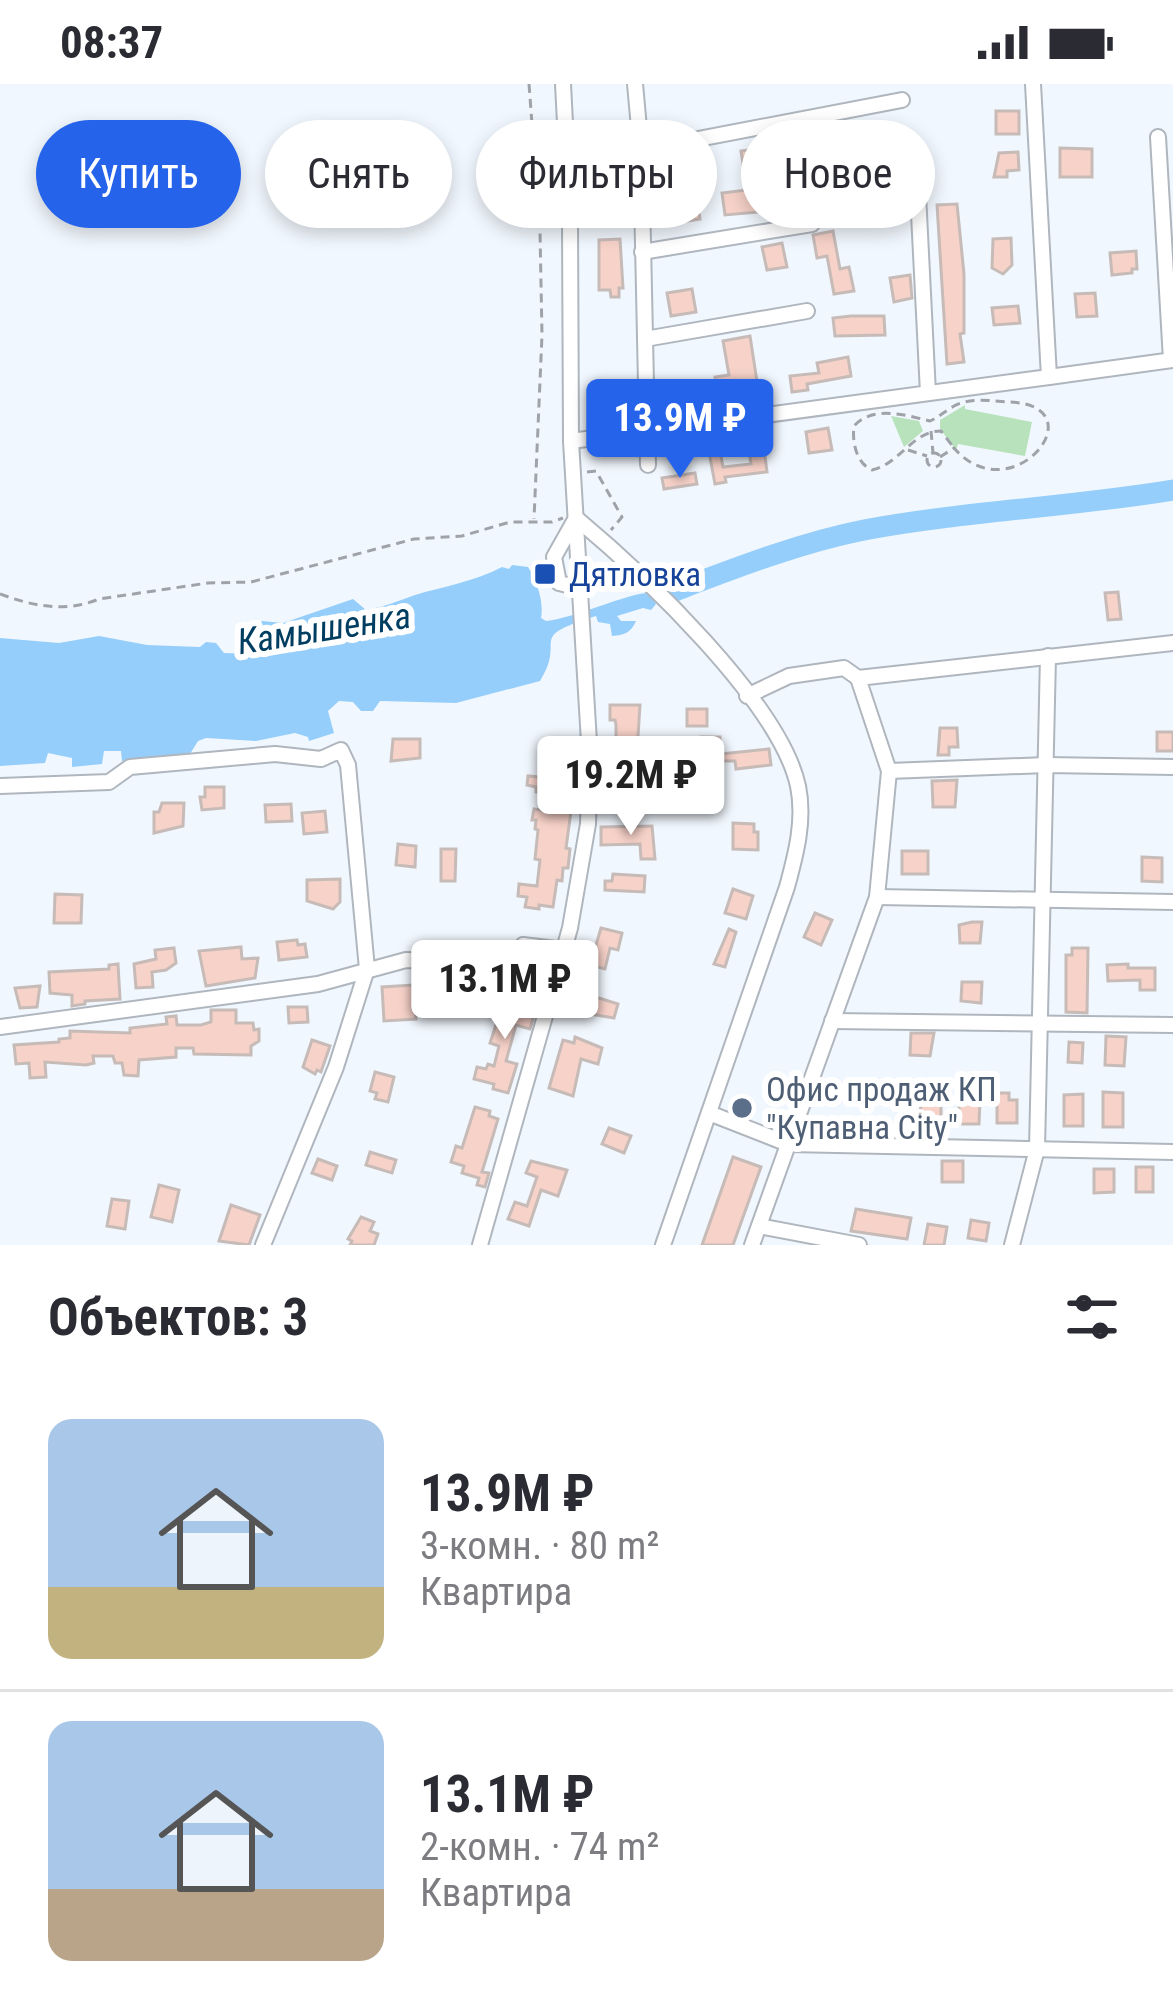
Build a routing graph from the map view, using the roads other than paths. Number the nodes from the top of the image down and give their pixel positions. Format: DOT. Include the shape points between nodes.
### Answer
graph roads {
  1 [pos="563,84"];
  2 [pos="635,84"];
  3 [pos="1033,84"];
  4 [pos="902,100"];
  5 [pos="638,120"];
  6 [pos="717,135"];
  7 [pos="1158,137"];
  8 [pos="642,228"];
  9 [pos="788,228"];
  10 [pos="920,228"];
  11 [pos="642,252"];
  12 [pos="807,311"];
  13 [pos="644,339"];
  14 [pos="1172,360"];
  15 [pos="1049,377"];
  16 [pos="928,393"];
  17 [pos="647,431"];
  18 [pos="571,441"];
  19 [pos="648,465"];
  20 [pos="575,510"];
  21 [pos="580,588"];
  22 [pos="1173,643"];
  23 [pos="1048,656"];
  24 [pos="858,678"];
  25 [pos="747,696"];
  26 [pos="1046,765"];
  27 [pos="1173,767"];
  28 [pos="889,771"];
  29 [pos="0,786"];
  30 [pos="877,897"];
  31 [pos="1042,902"];
  32 [pos="1173,902"];
  33 [pos="562,958"];
  34 [pos="367,969"];
  35 [pos="832,1021"];
  36 [pos="1040,1024"];
  37 [pos="1173,1025"];
  38 [pos="0,1027"];
  39 [pos="709,1113"];
  40 [pos="788,1144"];
  41 [pos="1037,1149"];
  42 [pos="1173,1152"];
  43 [pos="759,1226"];
  44 [pos="263,1245"];
  45 [pos="480,1245"];
  46 [pos="663,1245"];
  47 [pos="752,1245"];
  48 [pos="860,1245"];
  49 [pos="1012,1245"];
  1 -- 18 [label="street"];
  2 -- 5 [label="street"];
  3 -- 15 [label="street"];
  4 -- 6 [label="street"];
  7 -- 14 [label="street"];
  8 -- 11 [label="street"];
  9 -- 11 [label="street"];
  10 -- 16 [label="street"];
  11 -- 13 [label="street"];
  12 -- 13 [label="street"];
  13 -- 17 [label="street"];
  14 -- 15 [label="street"];
  15 -- 16 [label="street"];
  16 -- 17 [label="street"];
  17 -- 18 [label="street"];
  17 -- 19 [label="street"];
  18 -- 20 [label="street"];
  20 -- 21 [label="street"];
  20 -- 21 [label="street" via="554,557 560,583"];
  20 -- 25 [label="street" via="649,580"];
  21 -- 33 [label="street" via="589,803"];
  22 -- 23 [label="street"];
  23 -- 24 [label="street"];
  23 -- 26 [label="street"];
  24 -- 25 [label="street" via="844,668 789,676"];
  24 -- 28 [label="street"];
  25 -- 39 [label="street" via="794,770 800,827 788,887"];
  26 -- 27 [label="street"];
  26 -- 28 [label="street"];
  26 -- 31 [label="street"];
  28 -- 30 [label="street"];
  29 -- 34 [label="street" via="109,782 130,767 275,754 321,759 341,750"];
  30 -- 31 [label="street"];
  30 -- 35 [label="street"];
  31 -- 32 [label="street"];
  31 -- 36 [label="street"];
  33 -- 34 [label="street" via="424,958"];
  33 -- 45 [label="street"];
  34 -- 38 [label="street" via="318,984"];
  34 -- 44 [label="street"];
  35 -- 36 [label="street"];
  35 -- 40 [label="street"];
  36 -- 37 [label="street"];
  36 -- 41 [label="street"];
  39 -- 40 [label="street"];
  39 -- 46 [label="street"];
  40 -- 41 [label="street"];
  40 -- 43 [label="street"];
  41 -- 42 [label="street"];
  41 -- 49 [label="street"];
  43 -- 47 [label="street"];
  43 -- 48 [label="street"];
}
